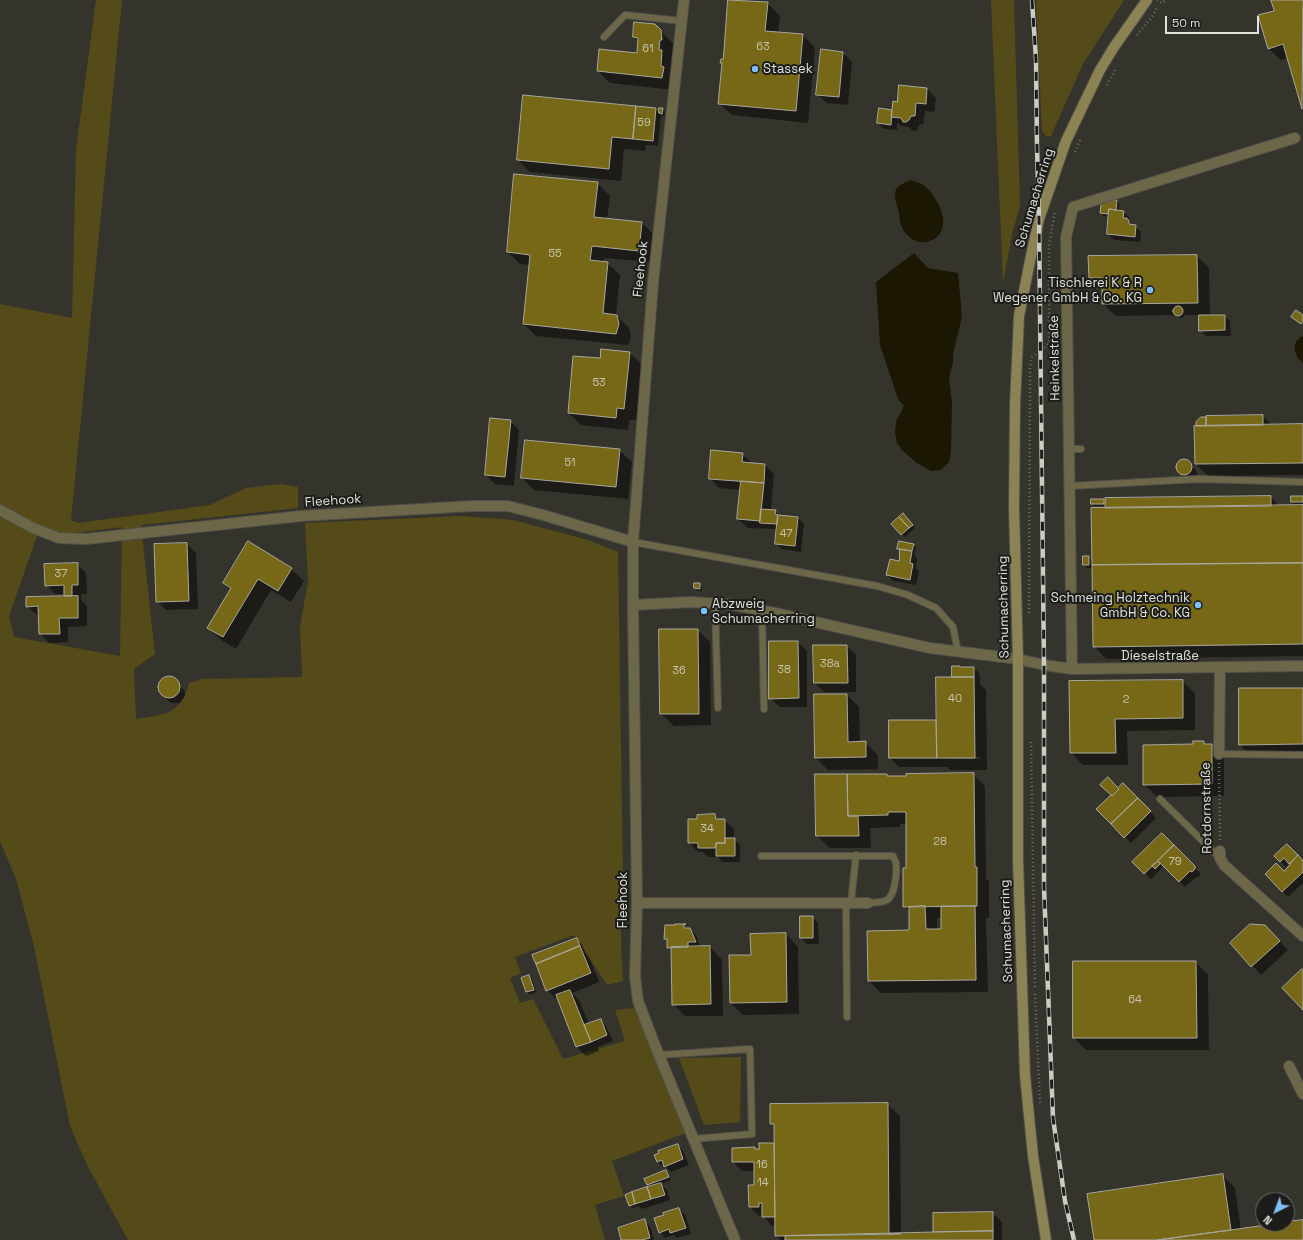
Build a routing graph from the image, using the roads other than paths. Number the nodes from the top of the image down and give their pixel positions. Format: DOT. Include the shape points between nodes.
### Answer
graph roads {
  1 [pos="684,0"];
  2 [pos="1147,0"];
  3 [pos="682,21"];
  4 [pos="604,37"];
  5 [pos="1295,138"];
  6 [pos="1069,449"];
  7 [pos="1081,449"];
  8 [pos="1303,482"];
  9 [pos="1069,486"];
  10 [pos="0,510"];
  11 [pos="634,542"];
  12 [pos="715,603"];
  13 [pos="633,605"];
  14 [pos="762,610"];
  15 [pos="958,652"];
  16 [pos="1018,659"];
  17 [pos="1303,666"];
  18 [pos="1220,668"];
  19 [pos="1072,669"];
  20 [pos="718,708"];
  21 [pos="764,709"];
  22 [pos="1219,754"];
  23 [pos="1303,755"];
  24 [pos="1160,800"];
  25 [pos="856,855"];
  26 [pos="1220,855"];
  27 [pos="761,856"];
  28 [pos="637,903"];
  29 [pos="849,903"];
  30 [pos="868,903"];
  31 [pos="1303,936"];
  32 [pos="847,1017"];
  33 [pos="659,1055"];
  34 [pos="1289,1066"];
  35 [pos="1303,1094"];
  36 [pos="693,1139"];
  37 [pos="735,1240"];
  38 [pos="1046,1240"];
  1 -- 3 [label="street, Fleehook"];
  2 -- 16 [label="main road, Schumacherring" via="1114,47 1079,111 1066,141 1039,218 1019,316 1014,509"];
  3 -- 4 [label="lane" via="625,15"];
  3 -- 11 [label="street, Fleehook" via="653,283"];
  5 -- 6 [label="street, Heinkelstraße" via="1073,207 1066,237"];
  6 -- 7 [label="lane"];
  6 -- 9 [label="street, Heinkelstraße"];
  8 -- 9 [label="lane" via="1198,479"];
  9 -- 19 [label="street, Heinkelstraße"];
  10 -- 11 [label="street, Fleehook" via="33,528 59,538 86,539 301,516 508,506"];
  11 -- 13 [label="street, Fleehook"];
  11 -- 15 [label="lane" via="877,586 908,595 936,608 953,627"];
  12 -- 13 [label="street, Dieselstraße"];
  12 -- 14 [label="street, Dieselstraße"];
  12 -- 20 [label="lane"];
  13 -- 28 [label="street, Fleehook"];
  14 -- 15 [label="street, Dieselstraße"];
  14 -- 21 [label="lane"];
  15 -- 16 [label="street, Dieselstraße"];
  16 -- 19 [label="street, Dieselstraße"];
  16 -- 38 [label="main road, Schumacherring" via="1018,861 1025,1075 1033,1156"];
  17 -- 18 [label="street, Dieselstraße"];
  18 -- 19 [label="street, Dieselstraße"];
  18 -- 22 [label="street, Rotdornstraße"];
  22 -- 23 [label="lane"];
  24 -- 26 [label="lane"];
  25 -- 27 [label="lane"];
  25 -- 29 [label="lane"];
  25 -- 30 [label="lane" via="892,856 896,863 895,885 891,895 886,900"];
  26 -- 31 [label="street, Rotdornstraße" via="1224,865"];
  28 -- 29 [label="street"];
  28 -- 33 [label="street, Fleehook" via="635,976 638,1001"];
  29 -- 30 [label="street"];
  29 -- 32 [label="lane"];
  33 -- 36 [label="street, Fleehook"];
  33 -- 36 [label="lane" via="750,1049 752,1134"];
  34 -- 35 [label="street"];
  36 -- 37 [label="street, Fleehook"];
}
